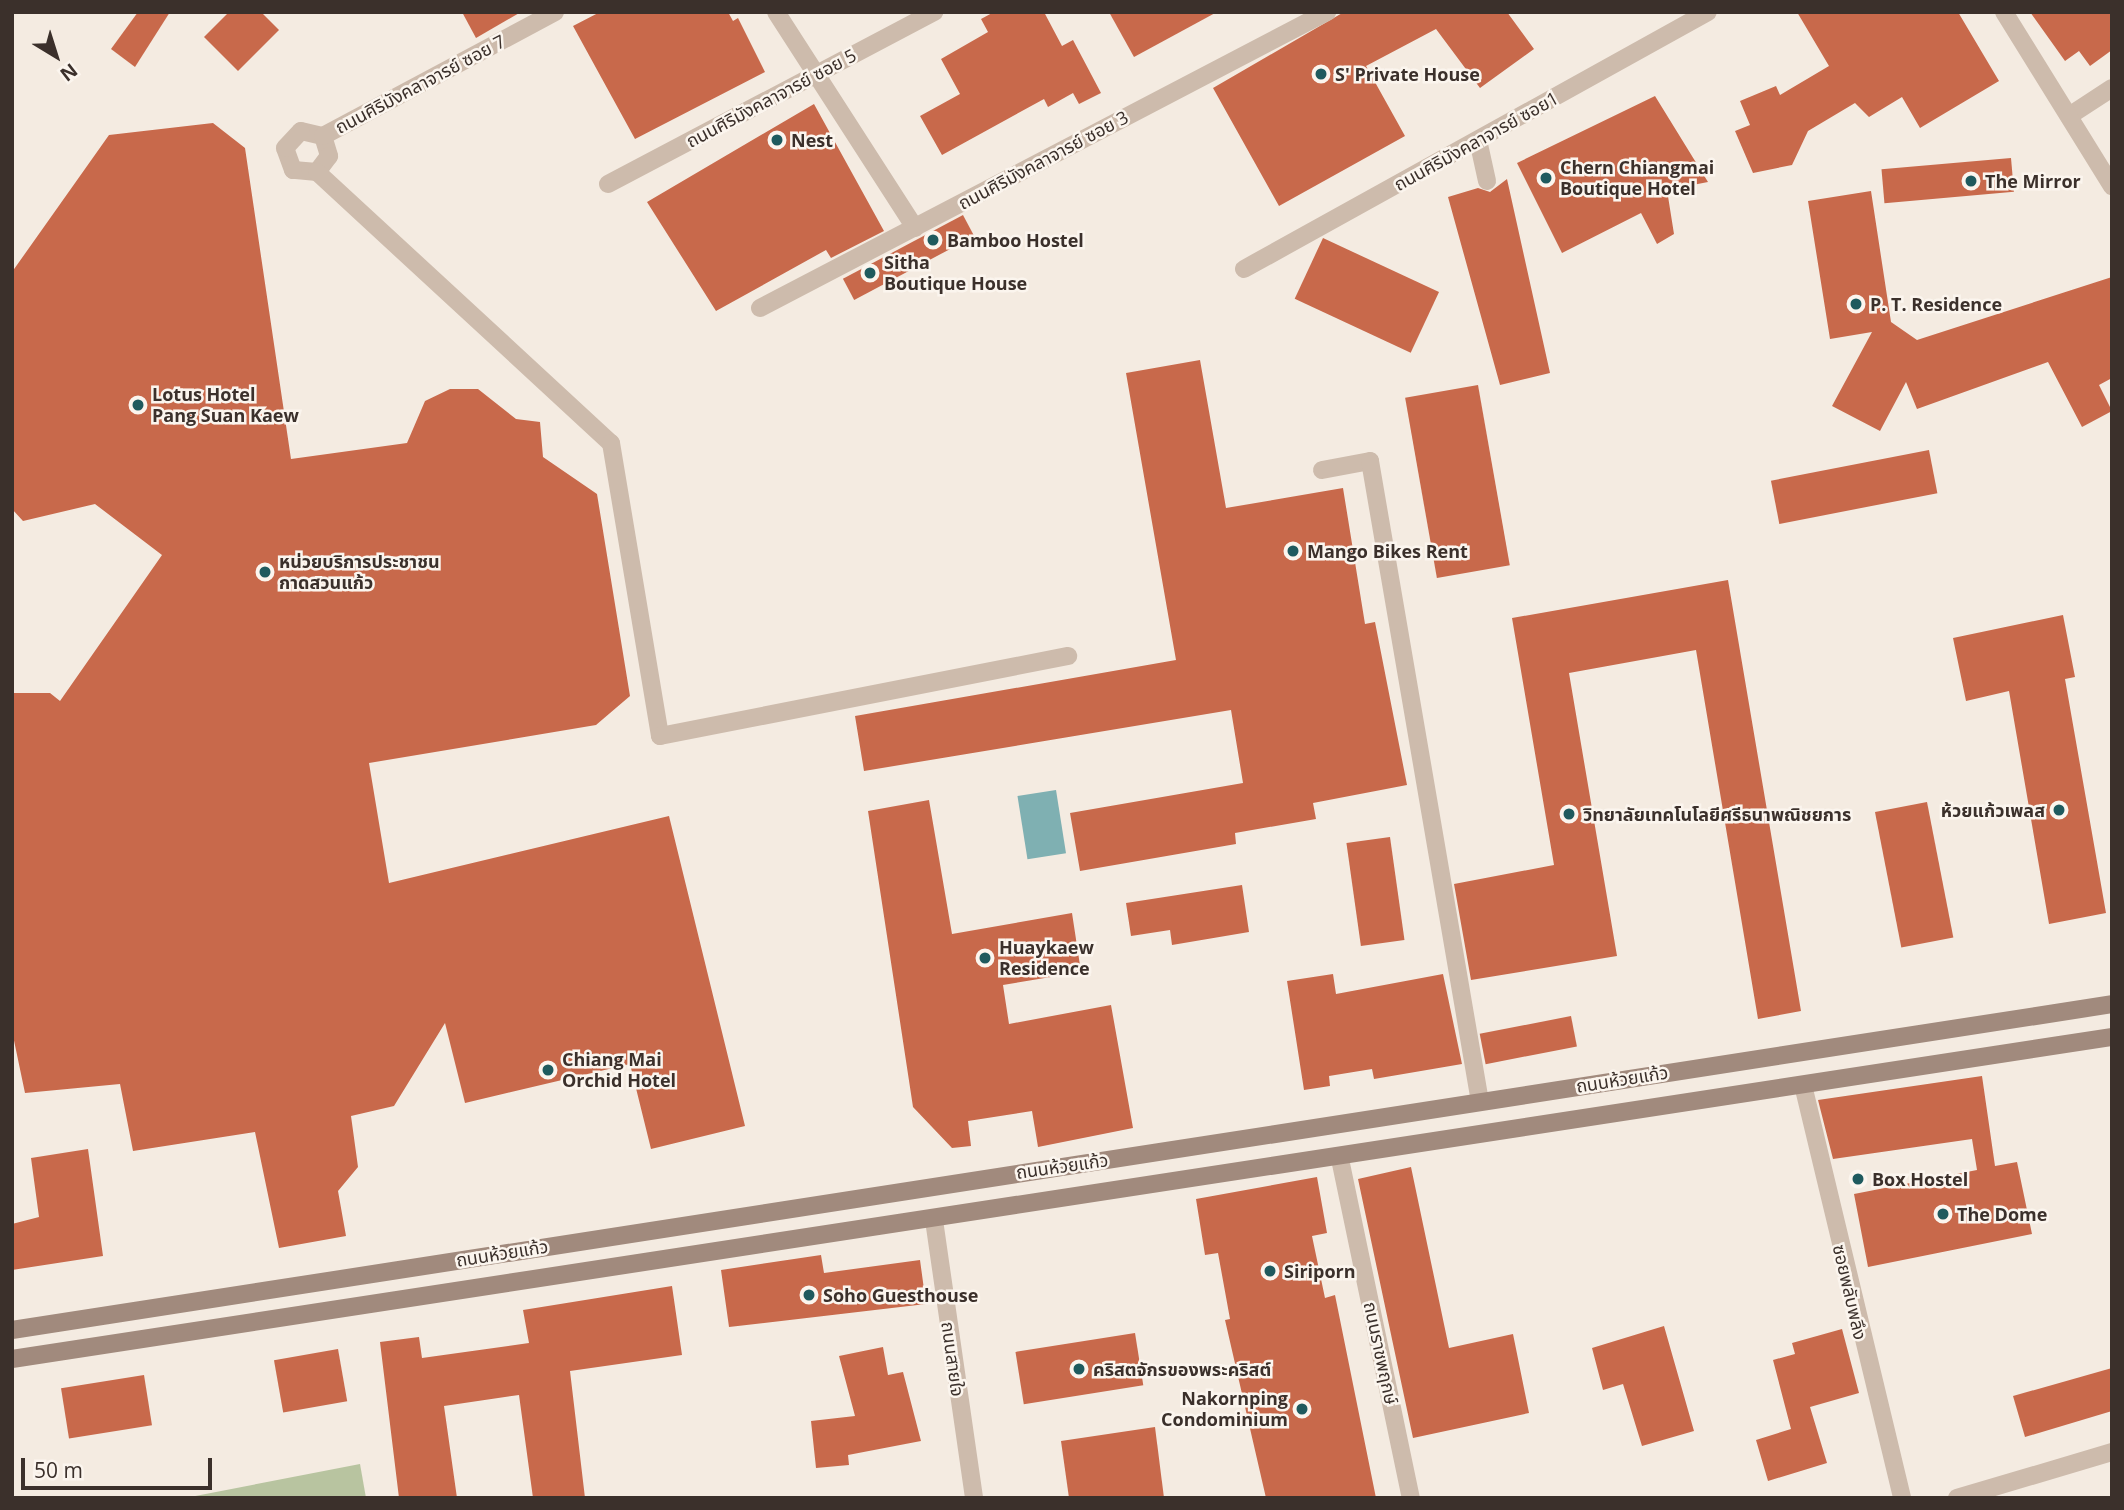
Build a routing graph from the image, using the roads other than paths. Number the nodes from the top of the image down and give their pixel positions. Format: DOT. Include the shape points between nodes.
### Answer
graph roads {
  1 [pos="555,12"];
  2 [pos="776,12"];
  3 [pos="934,12"];
  4 [pos="1327,12"];
  5 [pos="1708,12"];
  6 [pos="2004,12"];
  7 [pos="817,74"];
  8 [pos="2112,88"];
  9 [pos="2069,116"];
  10 [pos="323,136"];
  11 [pos="1478,139"];
  12 [pos="317,172"];
  13 [pos="1487,181"];
  14 [pos="608,184"];
  15 [pos="2112,186"];
  16 [pos="915,228"];
  17 [pos="1244,269"];
  18 [pos="760,308"];
  19 [pos="1322,470"];
  20 [pos="1068,656"];
  21 [pos="2112,1004"];
  22 [pos="2112,1037"];
  23 [pos="1803,1085"];
  24 [pos="1480,1102"];
  25 [pos="1335,1126"];
  26 [pos="1340,1158"];
  27 [pos="934,1220"];
  28 [pos="12,1330"];
  29 [pos="12,1359"];
  30 [pos="2112,1452"];
  31 [pos="974,1498"];
  32 [pos="1411,1498"];
  33 [pos="1902,1498"];
  34 [pos="1956,1498"];
  1 -- 10 [label="street, ถนนศิริมังคลาจารย์ ซอย 7"];
  2 -- 7 [label="street"];
  3 -- 7 [label="street, ถนนศิริมังคลาจารย์ ซอย 5"];
  4 -- 16 [label="street, ถนนศิริมังคลาจารย์ ซอย 3"];
  5 -- 11 [label="street, ถนนศิริมังคลาจารย์ ซอย1"];
  6 -- 9 [label="street"];
  7 -- 14 [label="street, ถนนศิริมังคลาจารย์ ซอย 5"];
  7 -- 16 [label="street"];
  8 -- 9 [label="street"];
  9 -- 15 [label="street"];
  10 -- 12 [label="street" via="329,156"];
  10 -- 12 [label="street" via="301,131 285,148 293,170"];
  11 -- 13 [label="street"];
  11 -- 17 [label="street, ถนนศิริมังคลาจารย์ ซอย1"];
  12 -- 20 [label="street" via="611,443 660,736"];
  16 -- 18 [label="street, ถนนศิริมังคลาจารย์ ซอย 3"];
  19 -- 24 [label="street" via="1370,461"];
  21 -- 24 [label="main road, ถนนห้วยแก้ว"];
  22 -- 23 [label="main road, ถนนห้วยแก้ว"];
  23 -- 26 [label="main road, ถนนห้วยแก้ว"];
  23 -- 33 [label="street, ซอยพลับพลึง"];
  24 -- 25 [label="main road, ถนนห้วยแก้ว"];
  25 -- 26 [label="main road, ถนนราชพฤกษ์"];
  25 -- 28 [label="main road, ถนนห้วยแก้ว"];
  26 -- 27 [label="main road, ถนนห้วยแก้ว"];
  26 -- 32 [label="street, ถนนราชพฤกษ์"];
  27 -- 29 [label="main road, ถนนห้วยแก้ว"];
  27 -- 31 [label="street, ถนนสายใจ"];
  30 -- 34 [label="street"];
}
